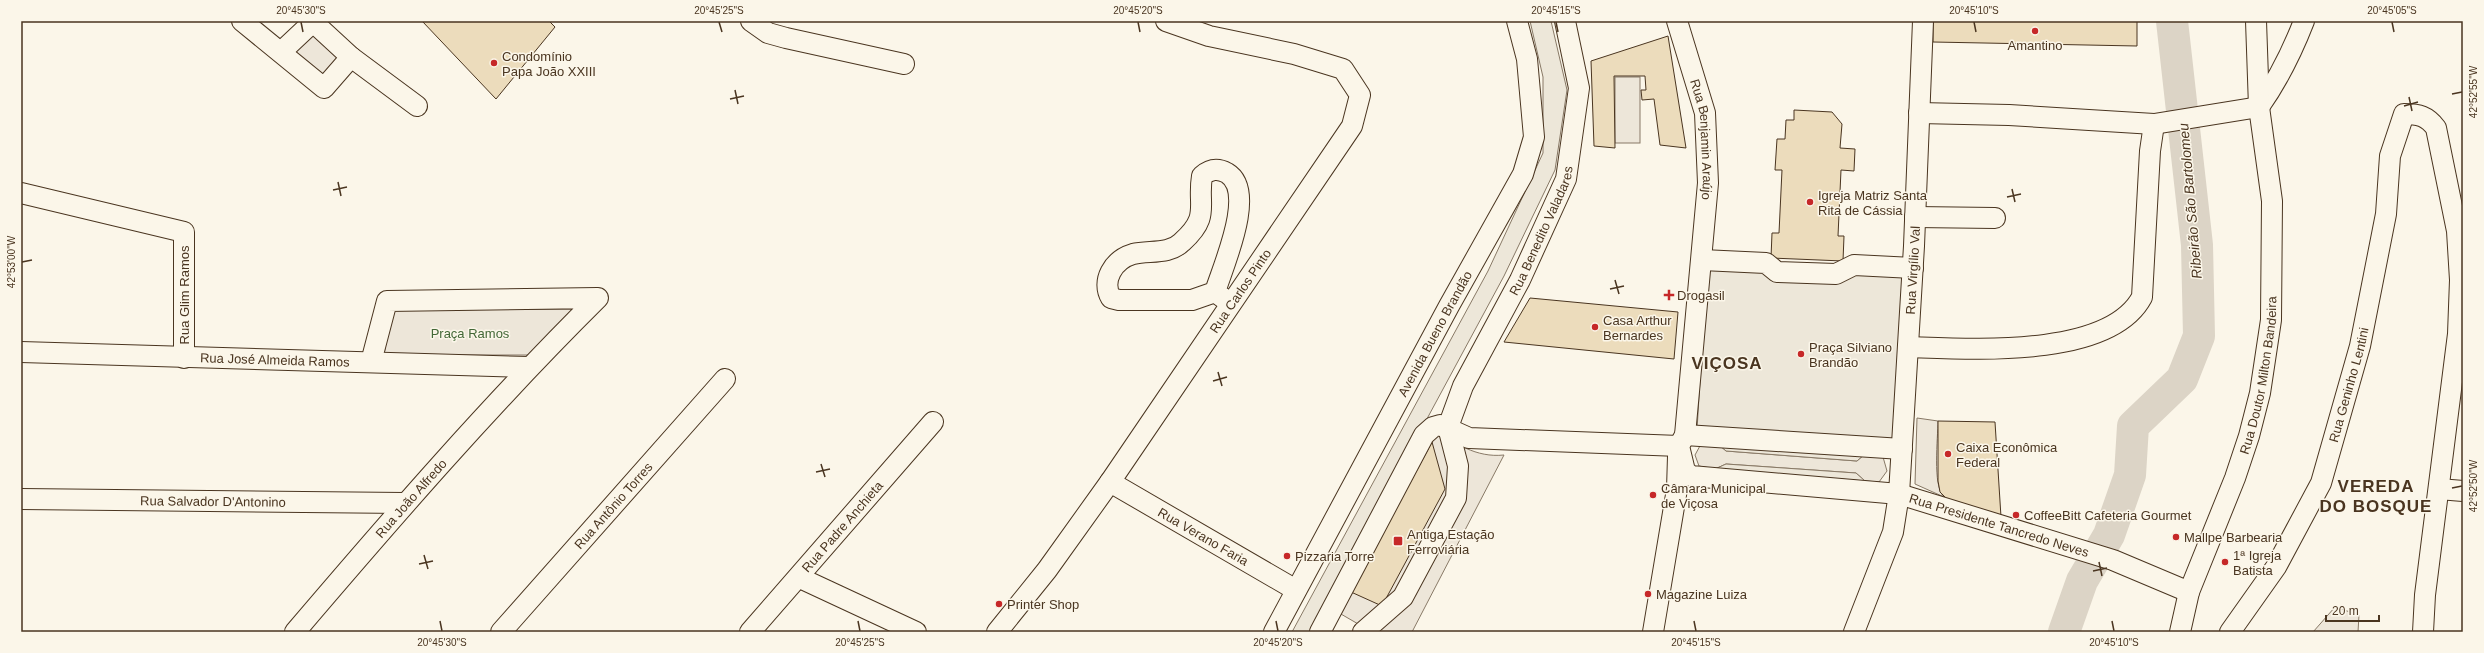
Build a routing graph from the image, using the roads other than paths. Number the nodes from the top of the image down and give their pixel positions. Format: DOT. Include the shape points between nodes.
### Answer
graph roads {
  1 [pos="242,21"];
  2 [pos="1166,21"];
  3 [pos="1517,21"];
  4 [pos="1565,21"];
  5 [pos="1677,21"];
  6 [pos="1923,21"];
  7 [pos="2256,21"];
  8 [pos="2304,21"];
  9 [pos="313,22"];
  10 [pos="752,22"];
  11 [pos="281,52"];
  12 [pos="351,57"];
  13 [pos="904,64"];
  14 [pos="417,106"];
  15 [pos="2259,107"];
  16 [pos="1919,113"];
  17 [pos="2154,124"];
  18 [pos="21,193"];
  19 [pos="1915,217"];
  20 [pos="1995,218"];
  21 [pos="1702,260"];
  22 [pos="1912,268"];
  23 [pos="1223,298"];
  24 [pos="1908,347"];
  25 [pos="21,352"];
  26 [pos="184,358"];
  27 [pos="371,362"];
  28 [pos="529,367"];
  29 [pos="725,379"];
  30 [pos="933,422"];
  31 [pos="1448,427"];
  32 [pos="1682,440"];
  33 [pos="1902,449"];
  34 [pos="1110,482"];
  35 [pos="2439,489"];
  36 [pos="2463,491"];
  37 [pos="1899,494"];
  38 [pos="21,499"];
  39 [pos="404,503"];
  40 [pos="800,578"];
  41 [pos="1296,590"];
  42 [pos="2189,592"];
  43 [pos="295,632"];
  44 [pos="500,632"];
  45 [pos="750,632"];
  46 [pos="916,632"];
  47 [pos="997,632"];
  48 [pos="1274,632"];
  49 [pos="1320,632"];
  50 [pos="1363,632"];
  51 [pos="1653,632"];
  52 [pos="1854,632"];
  53 [pos="2180,632"];
  54 [pos="2230,632"];
  55 [pos="2423,632"];
  1 -- 11 [label="street"];
  2 -- 23 [label="street, Rua Carlos Pinto" via="1209,36 1294,54 1343,69 1360,95 1352,126"];
  3 -- 41 [label="street, Avenida Bueno Brandão" via="1528,59 1534,137 1523,174"];
  4 -- 31 [label="street, Rua Benedito Valadares" via="1579,88 1566,178 1520,280 1464,386"];
  5 -- 21 [label="street, Rua Benjamin Araújo" via="1705,113 1708,184"];
  6 -- 16 [label="street, Rua Virgílio Val"];
  7 -- 15 [label="street, Rua Doutor Milton Bandeira"];
  8 -- 15 [label="street" via="2288,61"];
  9 -- 11 [label="street"];
  9 -- 12 [label="street"];
  10 -- 13 [label="street" via="768,33 786,38"];
  11 -- 12 [label="street" via="324,88"];
  12 -- 14 [label="street"];
  15 -- 17 [label="street"];
  15 -- 42 [label="street, Rua Doutor Milton Bandeira" via="2272,201 2271,320 2260,393 2249,436 2235,478"];
  16 -- 17 [label="street" via="2009,115"];
  16 -- 19 [label="street, Rua Virgílio Val"];
  17 -- 24 [label="street" via="2150,151 2142,297 2136,309 2111,327 2076,340 2047,345 1996,348"];
  18 -- 26 [label="street, Rua Glim Ramos" via="184,232"];
  19 -- 20 [label="street"];
  19 -- 22 [label="street, Rua Virgílio Val"];
  21 -- 22 [label="street" via="1766,263 1777,272 1836,274 1854,265"];
  21 -- 32 [label="street, Rua Benjamin Araújo"];
  22 -- 24 [label="street, Rua Virgílio Val"];
  23 -- 23 [label="street" via="1241,208 1240,190 1232,176 1221,169 1209,170 1202,176 1202,213 1195,228 1182,244 1164,252 1132,254 1108,274 1106,289 1111,298 1119,300"];
  23 -- 34 [label="street, Rua Carlos Pinto"];
  24 -- 33 [label="street, Rua Virgílio Val"];
  25 -- 26 [label="street, Rua José Almeida Ramos"];
  26 -- 27 [label="street, Rua José Almeida Ramos"];
  27 -- 28 [label="street, Rua José Almeida Ramos"];
  27 -- 28 [label="street, Rua João Alfredo" via="387,301 598,298"];
  28 -- 39 [label="street, Rua João Alfredo"];
  29 -- 44 [label="street, Rua Antônio Torres"];
  30 -- 40 [label="street, Rua Padre Anchieta"];
  31 -- 32 [label="street" via="1469,438"];
  31 -- 49 [label="street" via="1440,424 1432,427 1424,435"];
  31 -- 50 [label="street" via="1458,466 1456,498 1403,597"];
  32 -- 33 [label="street"];
  32 -- 37 [label="street, Rua Presidente Tancredo Neves" via="1685,471 1691,476"];
  32 -- 51 [label="street, Rua Benjamin Araújo" via="1677,489"];
  33 -- 37 [label="street, Rua Virgílio Val"];
  34 -- 41 [label="street, Rua Verano Faria"];
  34 -- 47 [label="street, Rua Carlos Pinto" via="1047,570"];
  35 -- 36 [label="street"];
  35 -- 54 [label="street, Rua Geninho Lentini" via="2458,334 2460,280 2456,231 2436,128 2420,114 2404,114 2390,156 2386,214 2360,346 2321,483 2276,566"];
  35 -- 55 [label="street" via="2425,595"];
  37 -- 42 [label="street, Rua Presidente Tancredo Neves" via="2112,560"];
  37 -- 52 [label="street, Rua Virgílio Val" via="1893,532"];
  38 -- 39 [label="street, Rua Salvador D'Antonino"];
  39 -- 43 [label="street, Rua João Alfredo"];
  40 -- 45 [label="street, Rua Padre Anchieta"];
  40 -- 46 [label="street"];
  41 -- 48 [label="street, Avenida Bueno Brandão"];
  42 -- 53 [label="street, Rua Doutor Milton Bandeira"];
}
